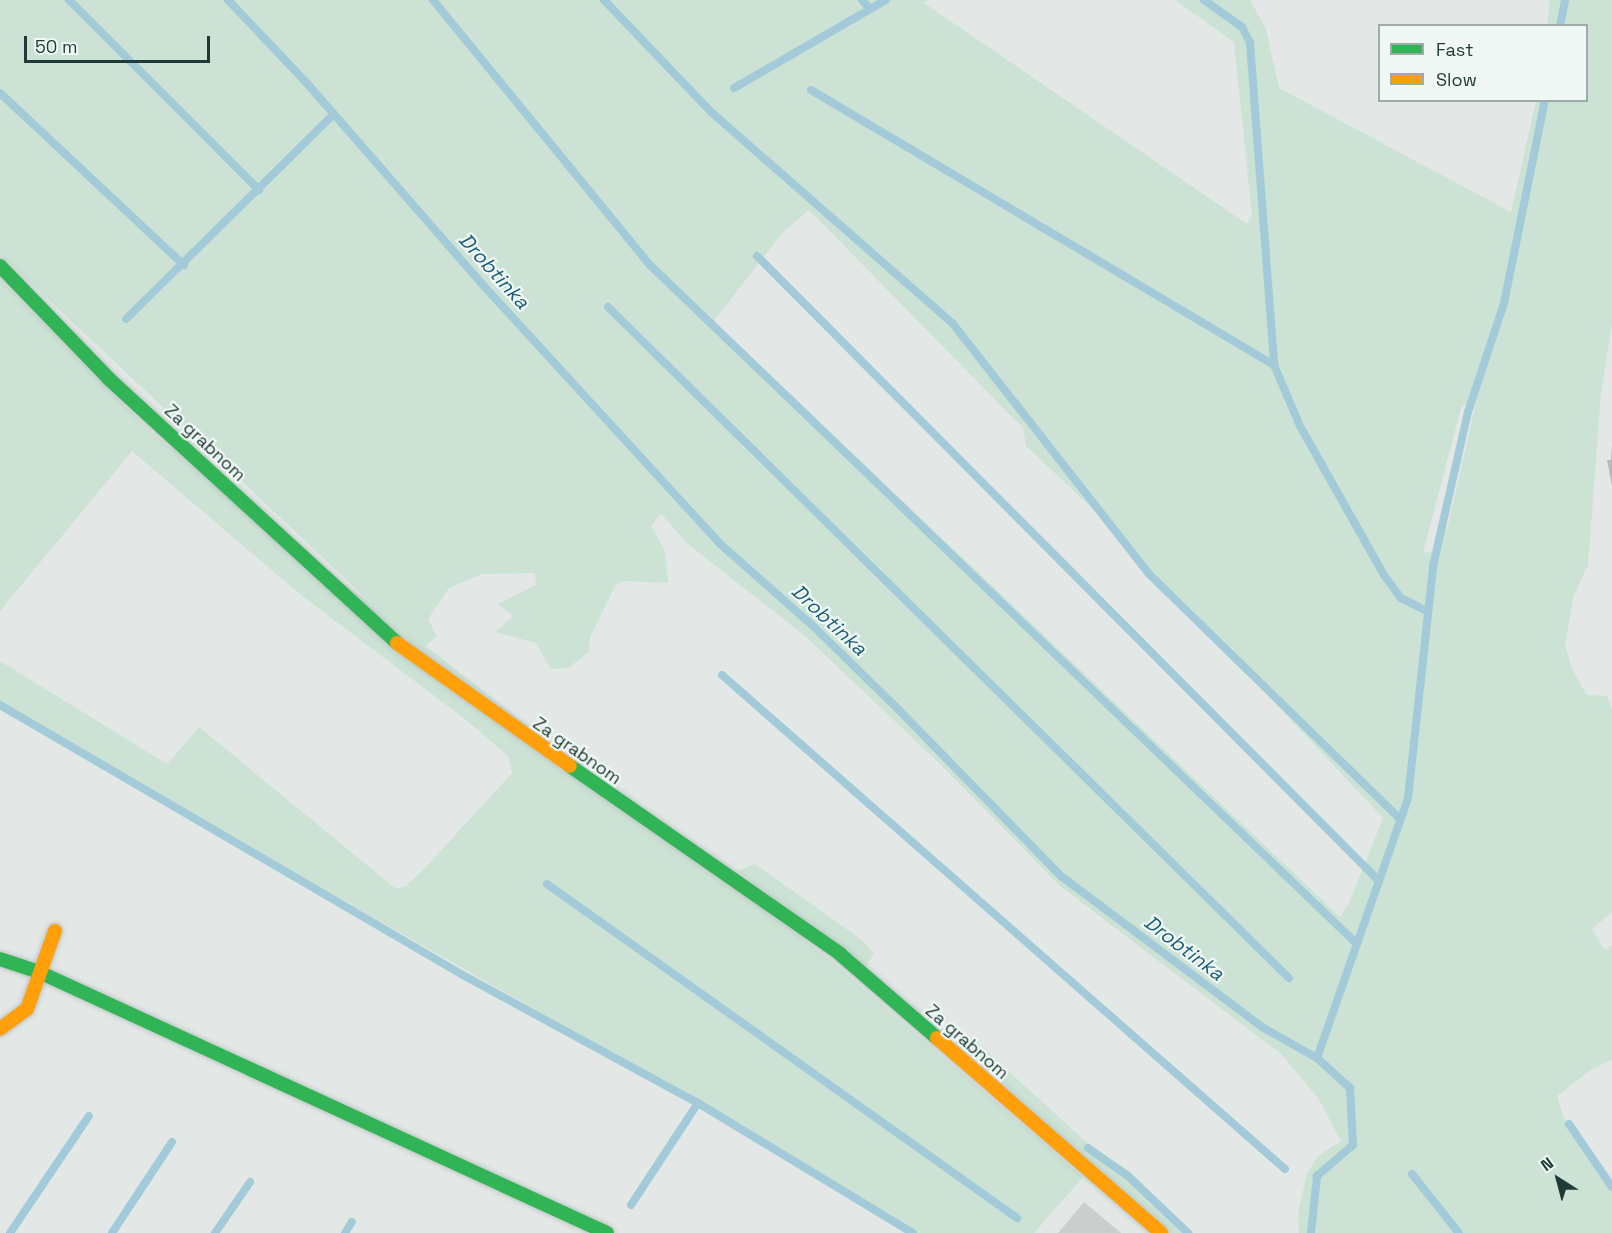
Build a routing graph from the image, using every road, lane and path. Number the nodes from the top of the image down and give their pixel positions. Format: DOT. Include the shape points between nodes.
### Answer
graph roads {
  1 [pos="0,266"];
  2 [pos="55,931"];
  3 [pos="0,959"];
  4 [pos="39,972"];
  5 [pos="0,1029"];
  6 [pos="607,1233"];
  7 [pos="1161,1233"];
  1 -- 7 [label="street, Za grabnom" via="109,379 408,653 840,954"];
  2 -- 4 [label="street"];
  3 -- 4 [label="street"];
  4 -- 5 [label="street" via="27,1009"];
  4 -- 6 [label="street"];
}
